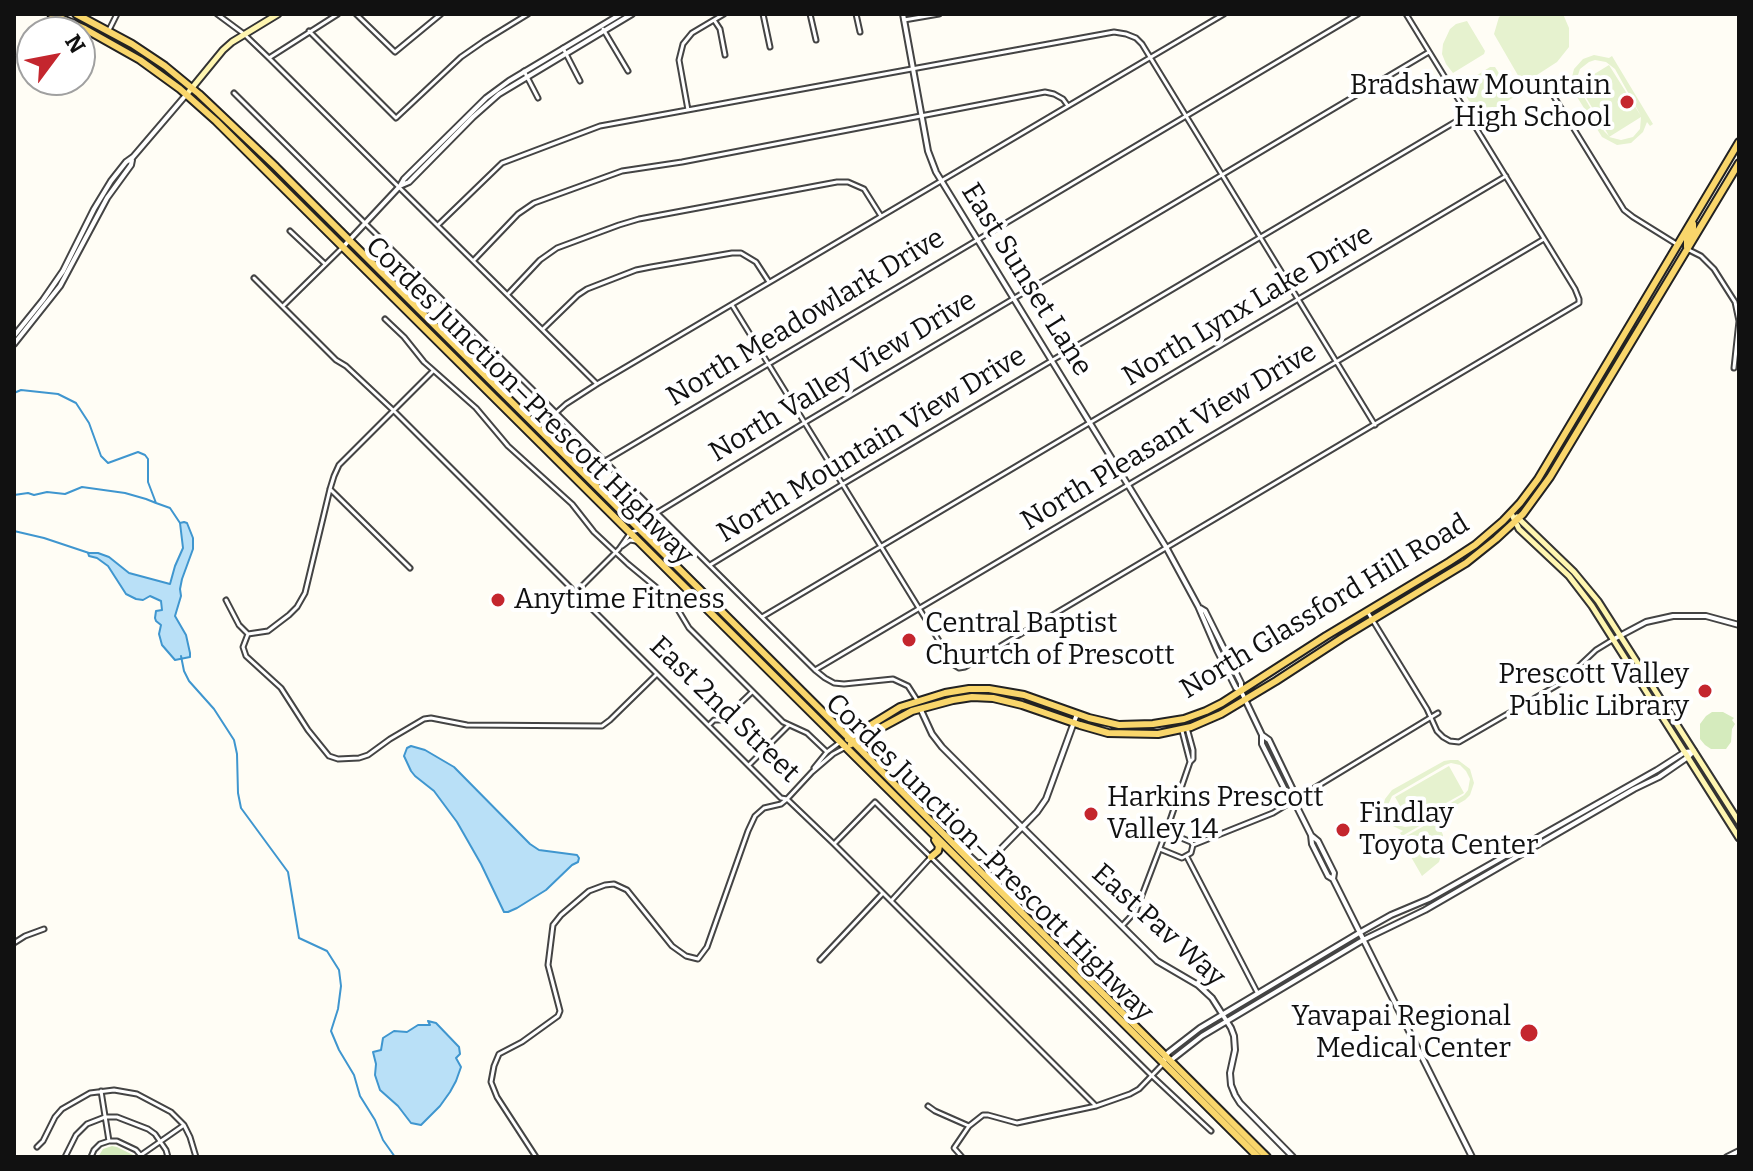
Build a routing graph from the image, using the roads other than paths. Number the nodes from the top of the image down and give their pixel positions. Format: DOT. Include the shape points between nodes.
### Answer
graph roads {
  1 [pos="51,14"];
  2 [pos="76,14"];
  3 [pos="117,14"];
  4 [pos="217,14"];
  5 [pos="278,14"];
  6 [pos="338,14"];
  7 [pos="356,14"];
  8 [pos="441,14"];
  9 [pos="528,14"];
  10 [pos="621,14"];
  11 [pos="632,14"];
  12 [pos="724,14"];
  13 [pos="763,14"];
  14 [pos="810,14"];
  15 [pos="856,14"];
  16 [pos="939,14"];
  17 [pos="1206,14"];
  18 [pos="1224,14"];
  19 [pos="1358,14"];
  20 [pos="1406,14"];
  21 [pos="904,17"];
  22 [pos="714,20"];
  23 [pos="1211,22"];
  24 [pos="602,29"];
  25 [pos="109,30"];
  26 [pos="309,31"];
  27 [pos="860,32"];
  28 [pos="244,34"];
  29 [pos="816,40"];
  30 [pos="770,47"];
  31 [pos="564,51"];
  32 [pos="1429,52"];
  33 [pos="725,55"];
  34 [pos="1150,57"];
  35 [pos="269,58"];
  36 [pos="913,69"];
  37 [pos="628,71"];
  38 [pos="525,74"];
  39 [pos="580,81"];
  40 [pos="1548,87"];
  41 [pos="192,88"];
  42 [pos="234,93"];
  43 [pos="187,94"];
  44 [pos="538,98"];
  45 [pos="1068,106"];
  46 [pos="688,110"];
  47 [pos="1468,114"];
  48 [pos="922,117"];
  49 [pos="1186,117"];
  50 [pos="1739,142"];
  51 [pos="1731,155"];
  52 [pos="133,157"];
  53 [pos="1739,161"];
  54 [pos="1222,175"];
  55 [pos="1506,176"];
  56 [pos="941,181"];
  57 [pos="400,186"];
  58 [pos="881,216"];
  59 [pos="1693,220"];
  60 [pos="366,223"];
  61 [pos="438,225"];
  62 [pos="290,231"];
  63 [pos="1260,237"];
  64 [pos="1544,239"];
  65 [pos="978,240"];
  66 [pos="349,241"];
  67 [pos="1678,245"];
  68 [pos="342,248"];
  69 [pos="1687,249"];
  70 [pos="474,260"];
  71 [pos="326,264"];
  72 [pos="1671,275"];
  73 [pos="254,278"];
  74 [pos="769,283"];
  75 [pos="508,294"];
  76 [pos="1014,298"];
  77 [pos="1298,299"];
  78 [pos="732,305"];
  79 [pos="283,306"];
  80 [pos="385,319"];
  81 [pos="543,329"];
  82 [pos="14,336"];
  83 [pos="14,344"];
  84 [pos="1052,360"];
  85 [pos="1336,362"];
  86 [pos="768,364"];
  87 [pos="1734,368"];
  88 [pos="433,371"];
  89 [pos="597,384"];
  90 [pos="394,411"];
  91 [pos="556,413"];
  92 [pos="804,423"];
  93 [pos="1090,423"];
  94 [pos="1375,425"];
  95 [pos="605,461"];
  96 [pos="843,484"];
  97 [pos="1128,485"];
  98 [pos="330,489"];
  99 [pos="657,512"];
  100 [pos="1511,513"];
  101 [pos="650,517"];
  102 [pos="1517,520"];
  103 [pos="633,524"];
  104 [pos="635,531"];
  105 [pos="641,543"];
  106 [pos="881,547"];
  107 [pos="1166,547"];
  108 [pos="617,550"];
  109 [pos="710,565"];
  110 [pos="410,568"];
  111 [pos="1572,574"];
  112 [pos="575,593"];
  113 [pos="226,600"];
  114 [pos="919,609"];
  115 [pos="1367,611"];
  116 [pos="762,617"];
  117 [pos="1372,619"];
  118 [pos="1739,625"];
  119 [pos="248,634"];
  120 [pos="1620,635"];
  121 [pos="1614,639"];
  122 [pos="815,670"];
  123 [pos="657,674"];
  124 [pos="753,691"];
  125 [pos="1241,691"];
  126 [pos="1245,699"];
  127 [pos="919,704"];
  128 [pos="1438,713"];
  129 [pos="1077,714"];
  130 [pos="1430,718"];
  131 [pos="1074,723"];
  132 [pos="709,725"];
  133 [pos="789,725"];
  134 [pos="1184,728"];
  135 [pos="852,740"];
  136 [pos="843,745"];
  137 [pos="1694,751"];
  138 [pos="827,752"];
  139 [pos="1686,754"];
  140 [pos="749,765"];
  141 [pos="812,772"];
  142 [pos="787,799"];
  143 [pos="898,799"];
  144 [pos="1294,801"];
  145 [pos="1739,822"];
  146 [pos="1022,827"];
  147 [pos="1166,832"];
  148 [pos="947,836"];
  149 [pos="1739,838"];
  150 [pos="834,844"];
  151 [pos="1193,845"];
  152 [pos="1160,849"];
  153 [pos="931,857"];
  154 [pos="1187,857"];
  155 [pos="991,859"];
  156 [pos="883,893"];
  157 [pos="891,901"];
  158 [pos="1122,926"];
  159 [pos="1036,927"];
  160 [pos="44,929"];
  161 [pos="1359,933"];
  162 [pos="1363,940"];
  163 [pos="14,943"];
  164 [pos="820,960"];
  165 [pos="1258,994"];
  166 [pos="1225,1018"];
  167 [pos="1166,1060"];
  168 [pos="1151,1075"];
  169 [pos="101,1091"];
  170 [pos="928,1106"];
  171 [pos="1096,1106"];
  172 [pos="105,1117"];
  173 [pos="184,1125"];
  174 [pos="969,1126"];
  175 [pos="1211,1131"];
  176 [pos="109,1141"];
  177 [pos="161,1141"];
  178 [pos="37,1147"];
  179 [pos="1739,1151"];
  180 [pos="142,1156"];
  181 [pos="65,1157"];
  182 [pos="91,1157"];
  183 [pos="168,1157"];
  184 [pos="196,1157"];
  185 [pos="536,1157"];
  186 [pos="962,1157"];
  187 [pos="1258,1157"];
  188 [pos="1267,1157"];
  189 [pos="1293,1157"];
  190 [pos="1472,1157"];
  191 [pos="1727,1157"];
  1 -- 43 [label="main road, Cordes Junction–Prescott Highway" via="113,43"];
  2 -- 25 [label="main road, Cordes Junction–Prescott Highway"];
  3 -- 25 [label="street"];
  4 -- 28 [label="street"];
  5 -- 28 [label="main road"];
  6 -- 26 [label="street"];
  7 -- 8 [label="street" via="395,52"];
  9 -- 26 [label="street" via="461,57 396,118"];
  10 -- 24 [label="street"];
  11 -- 24 [label="street"];
  12 -- 22 [label="street"];
  13 -- 30 [label="street"];
  14 -- 29 [label="street"];
  15 -- 27 [label="street"];
  16 -- 21 [label="street"];
  17 -- 23 [label="street"];
  18 -- 23 [label="street"];
  19 -- 49 [label="street, North Meadowlark Drive"];
  20 -- 32 [label="street"];
  21 -- 36 [label="street, East Sunset Lane"];
  22 -- 33 [label="street"];
  22 -- 46 [label="street" via="683,44 679,60"];
  23 -- 34 [label="street"];
  24 -- 31 [label="street"];
  24 -- 37 [label="street"];
  25 -- 41 [label="main road, Cordes Junction–Prescott Highway"];
  26 -- 35 [label="street"];
  28 -- 35 [label="street"];
  28 -- 41 [label="main road" via="223,50"];
  31 -- 38 [label="street"];
  31 -- 39 [label="street"];
  32 -- 47 [label="street"];
  32 -- 54 [label="street, North Valley View Drive"];
  34 -- 36 [label="street" via="1136,38 1114,32"];
  34 -- 45 [label="street"];
  34 -- 49 [label="street"];
  35 -- 57 [label="street"];
  36 -- 46 [label="street"];
  36 -- 48 [label="street, East Sunset Lane"];
  38 -- 44 [label="street"];
  38 -- 57 [label="street" via="486,98"];
  40 -- 67 [label="street" via="1624,210"];
  41 -- 43 [label="main road"];
  41 -- 66 [label="main road, Cordes Junction–Prescott Highway"];
  42 -- 60 [label="street"];
  43 -- 52 [label="street"];
  43 -- 68 [label="main road, Cordes Junction–Prescott Highway"];
  45 -- 48 [label="street" via="1045,92"];
  45 -- 56 [label="street"];
  46 -- 61 [label="street" via="600,126 502,163"];
  47 -- 55 [label="street"];
  47 -- 63 [label="street, North Mountain View Drive"];
  48 -- 56 [label="street, East Sunset Lane"];
  48 -- 70 [label="street" via="622,171 534,203"];
  49 -- 54 [label="street"];
  49 -- 65 [label="street, North Meadowlark Drive"];
  50 -- 51 [label="main road, North Glassford Hill Road"];
  51 -- 53 [label="street"];
  51 -- 59 [label="main road, North Glassford Hill Road"];
  52 -- 82 [label="street" via="111,181 59,278"];
  52 -- 83 [label="street" via="60,286"];
  53 -- 69 [label="main road, North Glassford Hill Road"];
  54 -- 63 [label="street"];
  54 -- 76 [label="street, North Valley View Drive"];
  55 -- 64 [label="street"];
  55 -- 77 [label="street, North Lynx Lake Drive"];
  56 -- 58 [label="street"];
  56 -- 65 [label="street, East Sunset Lane"];
  57 -- 60 [label="street"];
  57 -- 61 [label="street"];
  58 -- 74 [label="street"];
  58 -- 75 [label="street" via="864,189 837,182 639,219 557,248"];
  59 -- 67 [label="main road, North Glassford Hill Road"];
  59 -- 69 [label="main road"];
  60 -- 66 [label="street"];
  60 -- 91 [label="street"];
  61 -- 70 [label="street"];
  62 -- 71 [label="street"];
  63 -- 77 [label="street"];
  63 -- 84 [label="street, North Mountain View Drive"];
  64 -- 85 [label="street, North Pleasant View Drive"];
  64 -- 94 [label="street" via="1579,303"];
  65 -- 76 [label="street, East Sunset Lane"];
  65 -- 86 [label="street, North Meadowlark Drive"];
  66 -- 68 [label="street"];
  66 -- 103 [label="main road, Cordes Junction–Prescott Highway"];
  67 -- 72 [label="main road"];
  67 -- 100 [label="main road, North Glassford Hill Road" via="1543,470"];
  68 -- 71 [label="street"];
  68 -- 104 [label="main road, Cordes Junction–Prescott Highway"];
  69 -- 72 [label="main road, North Glassford Hill Road"];
  69 -- 87 [label="street" via="1714,269 1735,302 1739,321"];
  70 -- 75 [label="street"];
  71 -- 79 [label="street"];
  72 -- 102 [label="main road, North Glassford Hill Road" via="1550,477"];
  73 -- 79 [label="street, East 2nd Street"];
  74 -- 78 [label="street"];
  74 -- 81 [label="street" via="756,262 741,253 636,270 587,289"];
  75 -- 81 [label="street"];
  76 -- 84 [label="street, East Sunset Lane"];
  76 -- 92 [label="street, North Valley View Drive"];
  77 -- 85 [label="street"];
  77 -- 93 [label="street, North Lynx Lake Drive"];
  78 -- 86 [label="street"];
  78 -- 89 [label="street"];
  79 -- 90 [label="street, East 2nd Street"];
  80 -- 88 [label="street"];
  81 -- 89 [label="street"];
  84 -- 93 [label="street, East Sunset Lane"];
  84 -- 96 [label="street, North Mountain View Drive"];
  85 -- 94 [label="street"];
  85 -- 97 [label="street, North Pleasant View Drive"];
  86 -- 92 [label="street"];
  86 -- 95 [label="street, North Meadowlark Drive"];
  88 -- 90 [label="street"];
  88 -- 108 [label="street"];
  89 -- 91 [label="street"];
  90 -- 98 [label="street" via="339,465"];
  90 -- 112 [label="street, East 2nd Street"];
  91 -- 95 [label="street"];
  92 -- 96 [label="street"];
  92 -- 99 [label="street, North Valley View Drive"];
  93 -- 97 [label="street, East Sunset Lane"];
  93 -- 106 [label="street, North Lynx Lake Drive"];
  94 -- 107 [label="street"];
  95 -- 99 [label="street"];
  96 -- 106 [label="street"];
  96 -- 109 [label="street, North Mountain View Drive"];
  97 -- 107 [label="street, East Sunset Lane"];
  97 -- 114 [label="street, North Pleasant View Drive"];
  98 -- 110 [label="street"];
  98 -- 119 [label="street" via="305,593 297,607 268,631"];
  99 -- 101 [label="street, North Valley View Drive"];
  99 -- 109 [label="street"];
  100 -- 102 [label="main road"];
  100 -- 115 [label="main road, North Glassford Hill Road" via="1462,554"];
  101 -- 103 [label="street, North Valley View Drive"];
  101 -- 104 [label="street, North Valley View Drive"];
  102 -- 111 [label="main road"];
  102 -- 117 [label="main road, North Glassford Hill Road" via="1466,563"];
  103 -- 104 [label="main road, Cordes Junction–Prescott Highway"];
  104 -- 105 [label="main road, Cordes Junction–Prescott Highway"];
  104 -- 108 [label="street, North Valley View Drive"];
  104 -- 135 [label="main road, Cordes Junction–Prescott Highway"];
  105 -- 108 [label="street, North Valley View Drive" via="632,540"];
  105 -- 136 [label="main road, Cordes Junction–Prescott Highway"];
  106 -- 114 [label="street"];
  106 -- 116 [label="street, North Lynx Lake Drive"];
  107 -- 114 [label="street" via="965,667 954,665"];
  107 -- 125 [label="street, East Sunset Lane" via="1205,611"];
  108 -- 112 [label="street, North Valley View Drive"];
  108 -- 124 [label="street"];
  109 -- 116 [label="street"];
  111 -- 120 [label="main road"];
  111 -- 121 [label="main road"];
  112 -- 123 [label="street, East 2nd Street"];
  113 -- 119 [label="street"];
  114 -- 122 [label="street, North Pleasant View Drive"];
  115 -- 117 [label="street"];
  115 -- 125 [label="main road, North Glassford Hill Road"];
  116 -- 122 [label="street"];
  117 -- 126 [label="main road, North Glassford Hill Road"];
  117 -- 130 [label="street"];
  118 -- 120 [label="street" via="1706,616 1673,616"];
  119 -- 123 [label="street" via="246,656 281,688 308,730 329,756 338,759 368,755 431,718 467,725 602,726"];
  120 -- 121 [label="street"];
  120 -- 137 [label="main road"];
  121 -- 130 [label="street" via="1561,683 1459,742 1443,737"];
  121 -- 139 [label="main road"];
  122 -- 127 [label="street" via="834,683 893,679 908,686"];
  123 -- 132 [label="street, East 2nd Street"];
  124 -- 132 [label="street" via="726,717"];
  124 -- 133 [label="street"];
  125 -- 126 [label="street, East Sunset Lane"];
  125 -- 129 [label="main road, North Glassford Hill Road" via="1172,722 1119,725"];
  126 -- 134 [label="main road, North Glassford Hill Road"];
  126 -- 144 [label="street, East Sunset Lane"];
  127 -- 129 [label="main road, North Glassford Hill Road" via="948,692 1008,691"];
  127 -- 131 [label="main road, North Glassford Hill Road" via="993,698"];
  127 -- 135 [label="main road"];
  127 -- 135 [label="main road" via="900,707"];
  127 -- 146 [label="street, East Pav Way" via="942,747"];
  128 -- 130 [label="street"];
  129 -- 131 [label="street"];
  130 -- 144 [label="street"];
  131 -- 134 [label="main road, North Glassford Hill Road" via="1125,734"];
  131 -- 146 [label="street" via="1046,799"];
  132 -- 140 [label="street, East 2nd Street"];
  133 -- 138 [label="street"];
  133 -- 140 [label="street"];
  134 -- 147 [label="street" via="1190,762"];
  135 -- 136 [label="main road"];
  135 -- 148 [label="main road, Cordes Junction–Prescott Highway"];
  136 -- 138 [label="street"];
  136 -- 141 [label="street"];
  136 -- 143 [label="main road, Cordes Junction–Prescott Highway"];
  137 -- 139 [label="street"];
  137 -- 145 [label="main road"];
  138 -- 141 [label="street"];
  139 -- 149 [label="main road"];
  139 -- 161 [label="street"];
  139 -- 162 [label="street" via="1659,777"];
  140 -- 142 [label="street, East 2nd Street"];
  141 -- 142 [label="street"];
  142 -- 150 [label="street, East 2nd Street"];
  142 -- 185 [label="street" via="764,808 753,820 698,959 672,946 627,890 614,884 589,891 553,925 548,965 560,1011 499,1054 491,1082"];
  143 -- 153 [label="main road" via="937,842 938,851"];
  143 -- 167 [label="main road, Cordes Junction–Prescott Highway"];
  144 -- 151 [label="street"];
  144 -- 161 [label="street, East Sunset Lane" via="1334,873"];
  146 -- 155 [label="street"];
  146 -- 158 [label="street, East Pav Way"];
  147 -- 151 [label="street"];
  147 -- 152 [label="street"];
  148 -- 155 [label="street" via="977,863"];
  148 -- 159 [label="main road, Cordes Junction–Prescott Highway"];
  150 -- 153 [label="street" via="875,802"];
  150 -- 156 [label="street, East 2nd Street"];
  151 -- 154 [label="street"];
  152 -- 154 [label="street"];
  152 -- 158 [label="street" via="1136,911"];
  153 -- 157 [label="street"];
  153 -- 168 [label="street"];
  154 -- 165 [label="street"];
  155 -- 159 [label="street" via="988,873"];
  156 -- 157 [label="street, East 2nd Street"];
  156 -- 164 [label="street"];
  157 -- 171 [label="street, East 2nd Street"];
  158 -- 166 [label="street, East Pav Way" via="1157,961 1204,990"];
  159 -- 167 [label="main road, Cordes Junction–Prescott Highway"];
  160 -- 163 [label="street"];
  161 -- 162 [label="street, East Sunset Lane"];
  161 -- 165 [label="street"];
  162 -- 166 [label="street"];
  162 -- 190 [label="street, East Sunset Lane"];
  165 -- 166 [label="street"];
  166 -- 167 [label="street" via="1182,1041"];
  166 -- 189 [label="street, East Pav Way" via="1235,1043 1230,1073 1235,1095"];
  167 -- 168 [label="street"];
  167 -- 187 [label="main road, Cordes Junction–Prescott Highway"];
  167 -- 188 [label="main road, Cordes Junction–Prescott Highway"];
  168 -- 171 [label="street" via="1139,1089"];
  168 -- 175 [label="street"];
  169 -- 172 [label="street"];
  169 -- 173 [label="street" via="137,1094"];
  169 -- 178 [label="street" via="62,1109"];
  170 -- 174 [label="street"];
  171 -- 174 [label="street" via="1017,1123 983,1115"];
  172 -- 176 [label="street"];
  172 -- 177 [label="street" via="125,1119"];
  172 -- 181 [label="street" via="81,1129"];
  173 -- 177 [label="street"];
  173 -- 184 [label="street"];
  174 -- 186 [label="street" via="954,1148"];
  176 -- 180 [label="street"];
  176 -- 182 [label="street"];
  177 -- 180 [label="street"];
  177 -- 183 [label="street"];
  179 -- 191 [label="street"];
}
